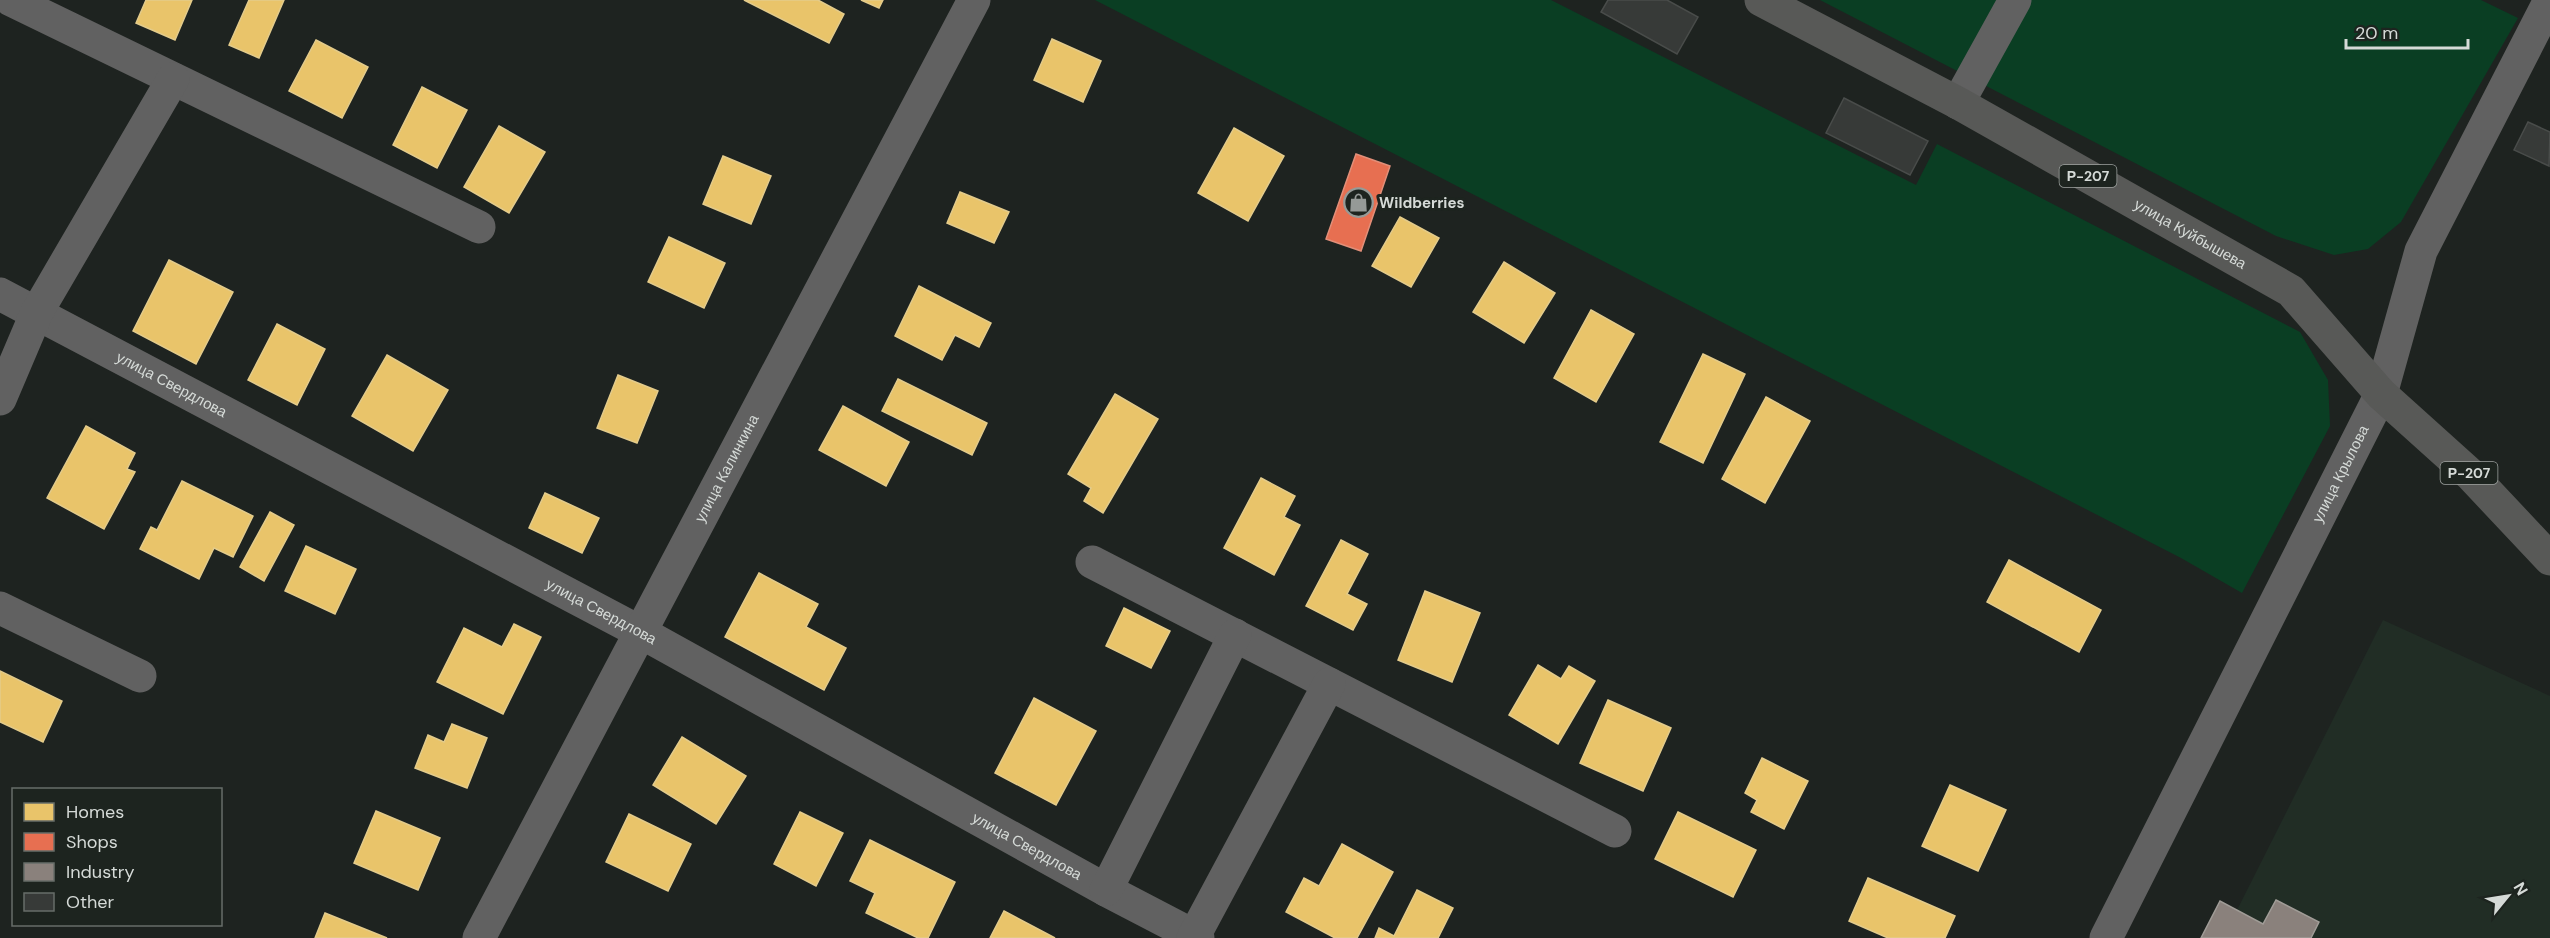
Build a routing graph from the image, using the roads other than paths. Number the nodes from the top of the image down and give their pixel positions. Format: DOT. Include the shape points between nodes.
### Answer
graph roads {
  1 [pos="10,0"];
  2 [pos="974,0"];
  3 [pos="1761,0"];
  4 [pos="2015,0"];
  5 [pos="2550,0"];
  6 [pos="173,79"];
  7 [pos="1958,103"];
  8 [pos="479,227"];
  9 [pos="0,294"];
  10 [pos="37,312"];
  11 [pos="2381,394"];
  12 [pos="0,399"];
  13 [pos="2550,559"];
  14 [pos="1092,562"];
  15 [pos="0,608"];
  16 [pos="642,633"];
  17 [pos="1235,635"];
  18 [pos="140,676"];
  19 [pos="1329,684"];
  20 [pos="1615,831"];
  21 [pos="1106,891"];
  22 [pos="1195,937"];
  23 [pos="479,938"];
  24 [pos="2106,938"];
  1 -- 6 [label="street"];
  2 -- 16 [label="street, улица Калинкина"];
  3 -- 7 [label="main road, улица Куйбышева / Р-207"];
  4 -- 7 [label="street"];
  5 -- 11 [label="street, улица Крылова" via="2421,251"];
  6 -- 8 [label="street"];
  6 -- 10 [label="street"];
  7 -- 11 [label="main road, улица Куйбышева / Р-207" via="2291,291"];
  9 -- 10 [label="street, улица Свердлова"];
  10 -- 12 [label="street"];
  10 -- 16 [label="street, улица Свердлова"];
  11 -- 13 [label="main road, улица Куйбышева / Р-207" via="2471,475"];
  11 -- 24 [label="street, улица Крылова"];
  14 -- 17 [label="street"];
  15 -- 18 [label="street"];
  16 -- 21 [label="street, улица Свердлова"];
  16 -- 23 [label="street, улица Калинкина"];
  17 -- 19 [label="street"];
  17 -- 21 [label="street"];
  19 -- 20 [label="street"];
  19 -- 22 [label="street"];
  21 -- 22 [label="street, улица Свердлова"];
}
